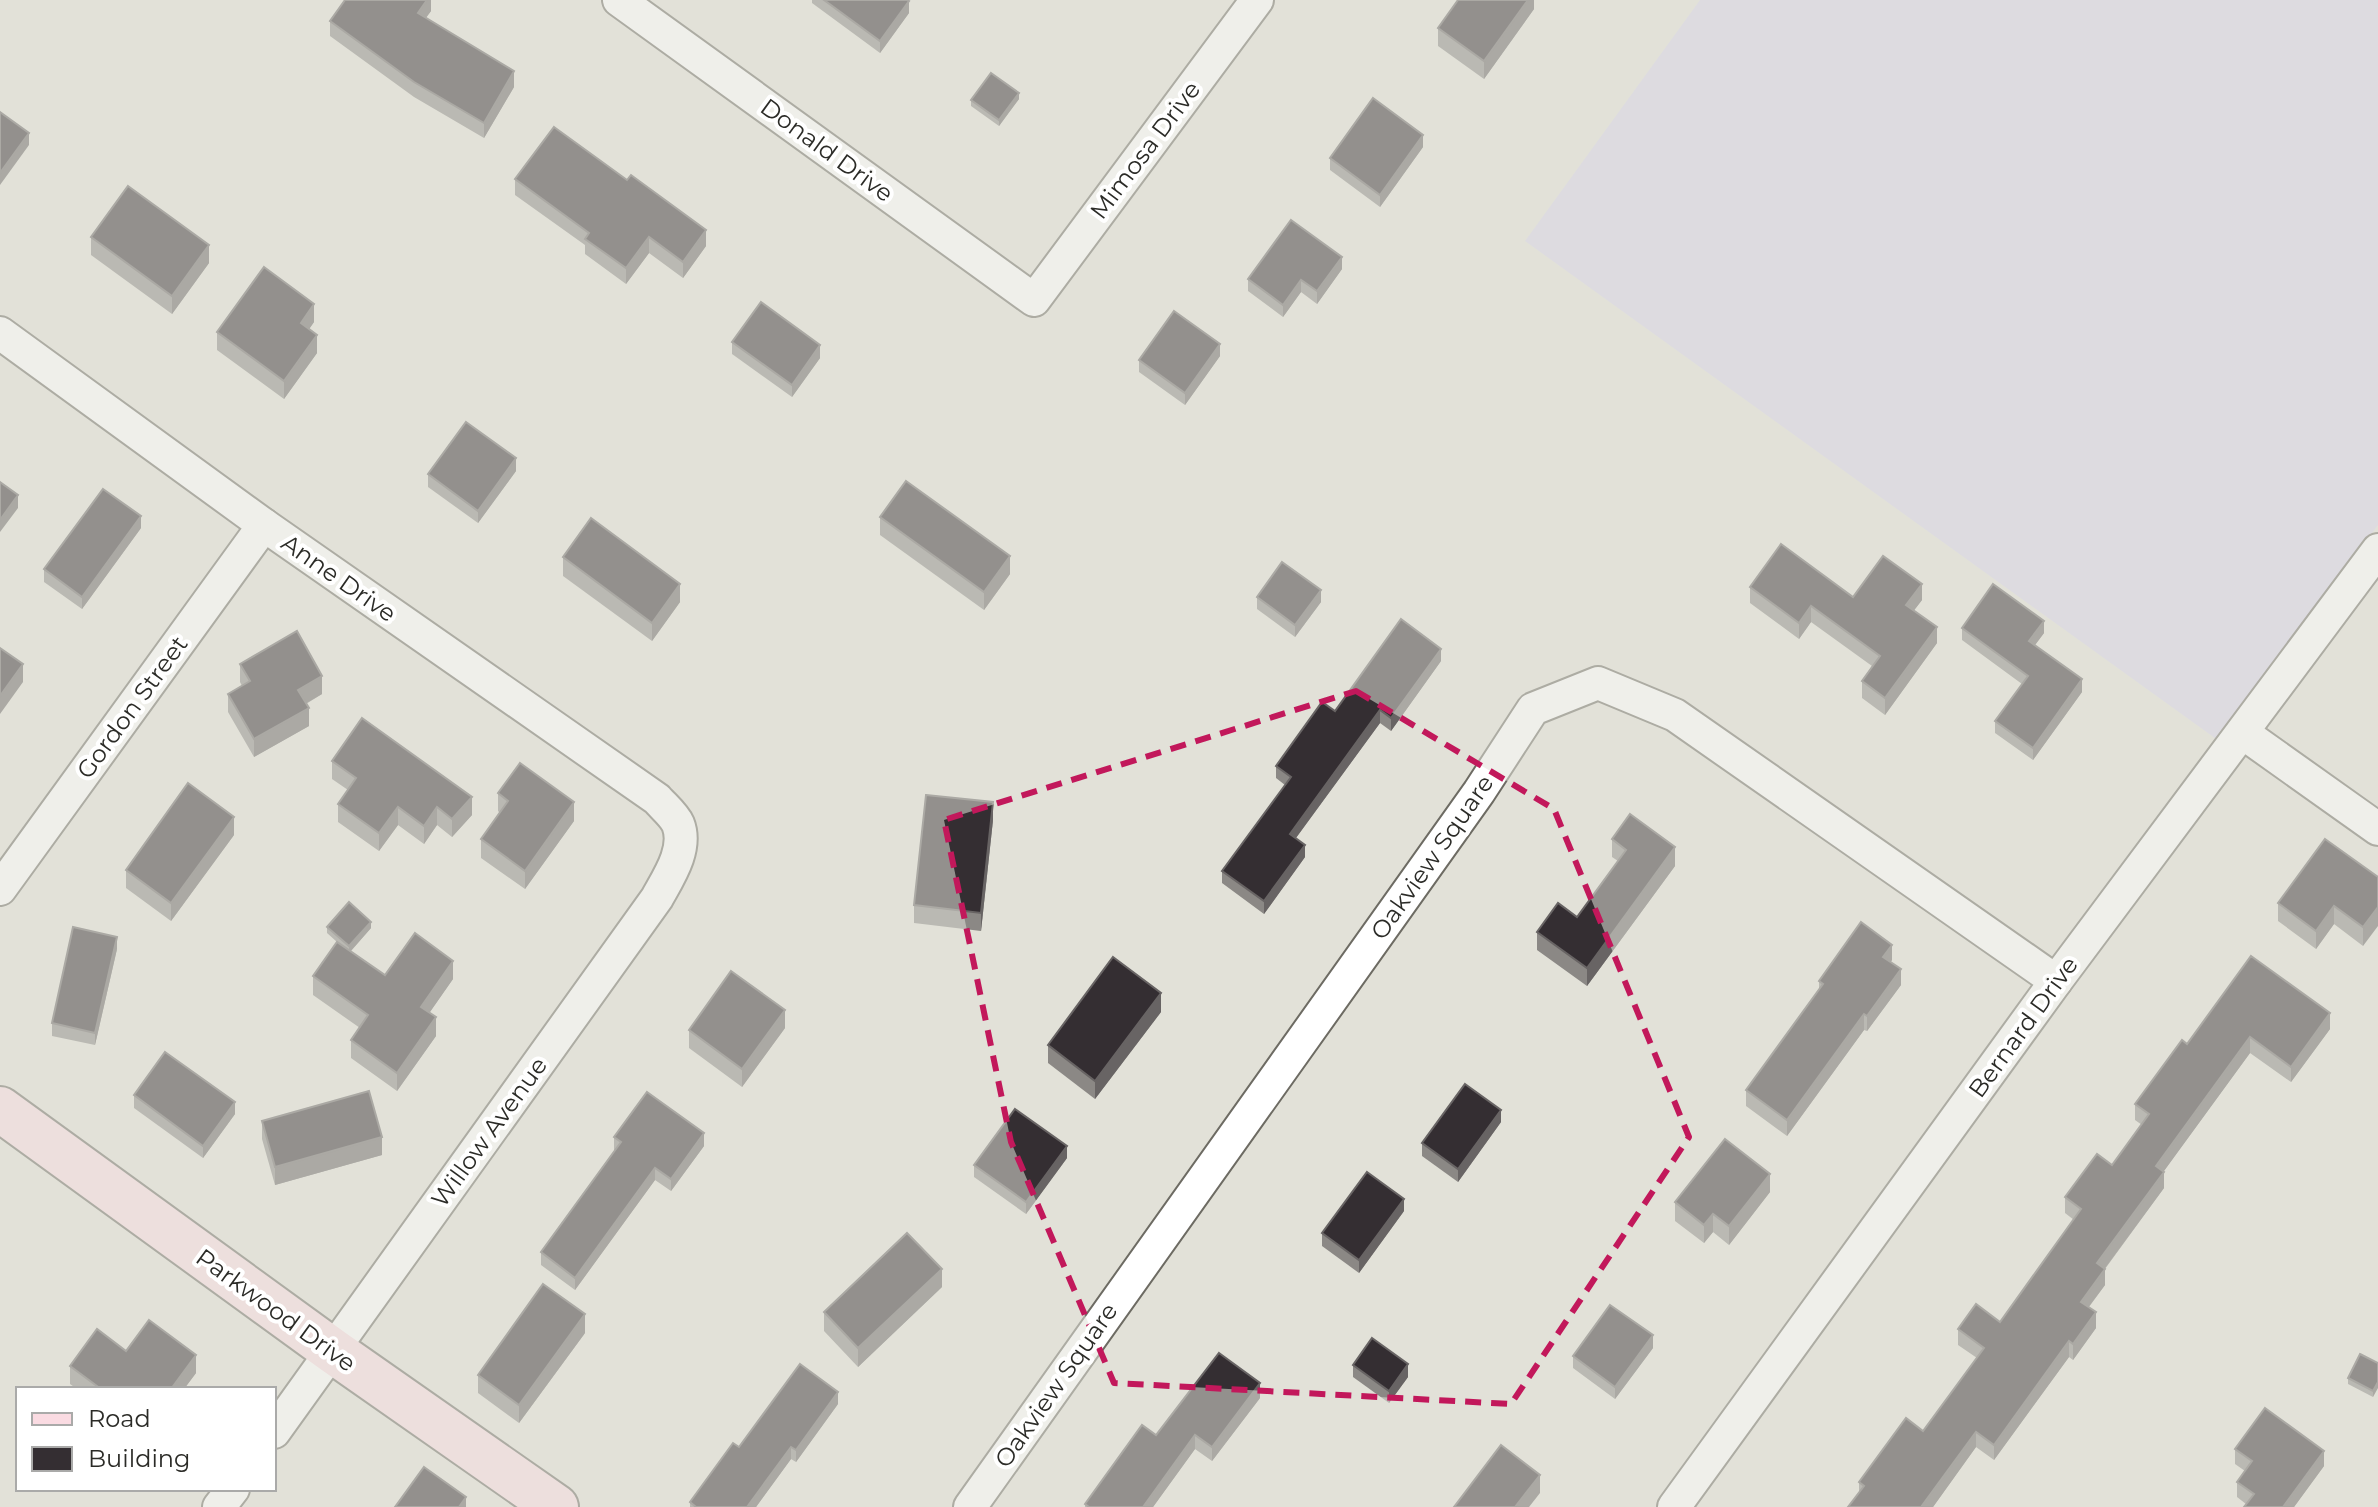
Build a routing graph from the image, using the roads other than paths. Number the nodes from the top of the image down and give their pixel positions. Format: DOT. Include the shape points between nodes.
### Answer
graph roads {
  1 [pos="619,0"];
  2 [pos="1257,0"];
  3 [pos="1034,300"];
  4 [pos="0,333"];
  5 [pos="264,525"];
  6 [pos="2378,550"];
  7 [pos="2243,733"];
  8 [pos="678,822"];
  9 [pos="2378,829"];
  10 [pos="0,889"];
  11 [pos="2056,981"];
  12 [pos="0,1109"];
  13 [pos="333,1351"];
  14 [pos="276,1429"];
  15 [pos="231,1491"];
  16 [pos="219,1507"];
  17 [pos="556,1507"];
  18 [pos="970,1507"];
  19 [pos="1674,1507"];
  1 -- 3 [label="street, Donald Drive"];
  2 -- 3 [label="street, Mimosa Drive"];
  4 -- 5 [label="street, Anne Drive"];
  5 -- 8 [label="street, Anne Drive" via="657,799"];
  5 -- 10 [label="street, Gordon Street"];
  6 -- 7 [label="street, Bernard Drive"];
  7 -- 9 [label="street"];
  7 -- 11 [label="street, Bernard Drive"];
  8 -- 13 [label="street, Willow Avenue" via="681,836 674,868 657,898"];
  11 -- 18 [label="street, Oakview Square" via="1675,715 1598,683 1533,709"];
  11 -- 19 [label="street, Bernard Drive"];
  12 -- 13 [label="street, Parkwood Drive"];
  13 -- 14 [label="street, Willow Avenue"];
  13 -- 17 [label="street, Parkwood Drive"];
  15 -- 16 [label="street"];
}
